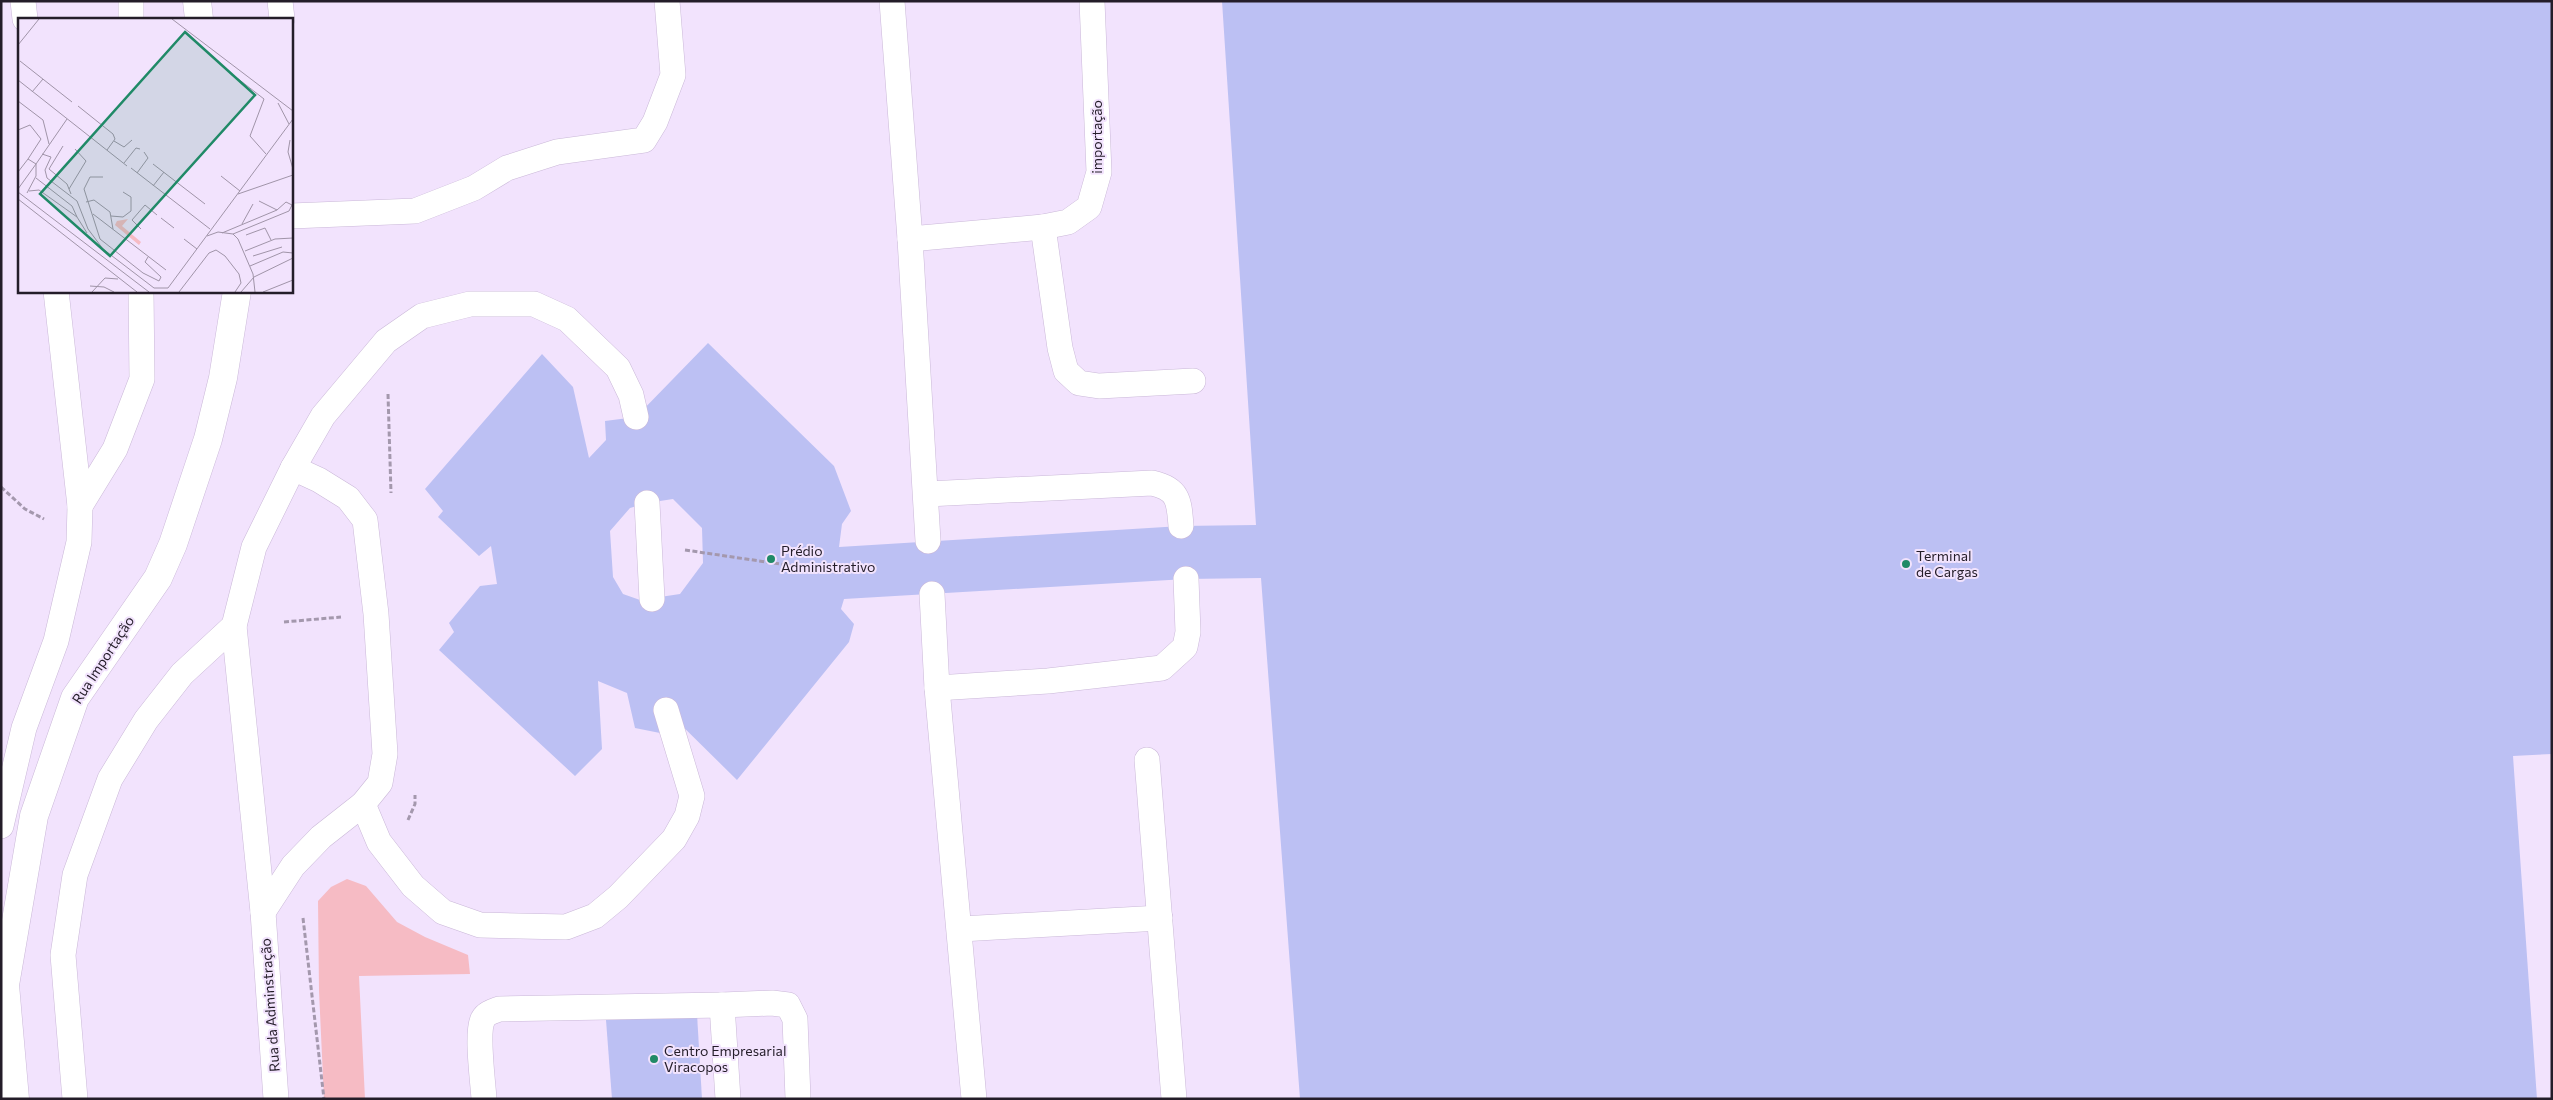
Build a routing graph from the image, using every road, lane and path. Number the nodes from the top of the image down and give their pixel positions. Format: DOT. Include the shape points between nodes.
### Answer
graph roads {
  1 [pos="23,1"];
  2 [pos="131,1"];
  3 [pos="197,1"];
  4 [pos="280,1"];
  5 [pos="667,1"];
  6 [pos="892,1"];
  7 [pos="1092,1"];
  8 [pos="25,18"];
  9 [pos="131,18"];
  10 [pos="199,18"];
  11 [pos="282,18"];
  12 [pos="292,216"];
  13 [pos="1043,227"];
  14 [pos="910,239"];
  15 [pos="56,292"];
  16 [pos="141,292"];
  17 [pos="237,292"];
  18 [pos="1193,381"];
  19 [pos="636,418"];
  20 [pos="292,468"];
  21 [pos="1,487"];
  22 [pos="927,494"];
  23 [pos="647,503"];
  24 [pos="80,506"];
  25 [pos="47,521"];
  26 [pos="1181,526"];
  27 [pos="928,541"];
  28 [pos="689,551"];
  29 [pos="841,573"];
  30 [pos="1186,579"];
  31 [pos="932,594"];
  32 [pos="652,599"];
  33 [pos="349,616"];
  34 [pos="284,622"];
  35 [pos="234,626"];
  36 [pos="937,688"];
  37 [pos="666,710"];
  38 [pos="1147,760"];
  39 [pos="363,804"];
  40 [pos="1,826"];
  41 [pos="302,909"];
  42 [pos="263,912"];
  43 [pos="1160,918"];
  44 [pos="961,929"];
  45 [pos="1,942"];
  46 [pos="5,985"];
  47 [pos="722,1005"];
  48 [pos="15,1099"];
  49 [pos="75,1099"];
  50 [pos="276,1099"];
  51 [pos="324,1099"];
  52 [pos="484,1099"];
  53 [pos="728,1099"];
  54 [pos="798,1099"];
  55 [pos="974,1099"];
  56 [pos="1174,1099"];
  1 -- 8 [label="lane"];
  2 -- 9 [label="lane"];
  3 -- 10 [label="street"];
  4 -- 11 [label="lane"];
  5 -- 12 [label="lane" via="674,75 656,122 644,140 557,152 515,165 474,188 415,211"];
  6 -- 14 [label="lane"];
  7 -- 13 [label="lane, importação" via="1099,172 1089,207 1068,222"];
  13 -- 14 [label="lane, importação"];
  13 -- 18 [label="lane" via="1066,371 1080,383 1099,386"];
  14 -- 22 [label="lane"];
  15 -- 24 [label="lane"];
  16 -- 24 [label="lane" via="142,378 115,449"];
  17 -- 46 [label="street, Rua Importação" via="224,378 208,439 173,544 158,578 75,698 34,816"];
  19 -- 20 [label="lane" via="618,368 567,319 534,304 470,304 422,316 386,342 323,416"];
  20 -- 35 [label="lane" via="254,546"];
  20 -- 39 [label="lane" via="348,498 364,520 376,614 385,754 380,782"];
  21 -- 25 [label="path" via="25,509"];
  22 -- 26 [label="lane" via="1152,483 1175,494"];
  22 -- 27 [label="lane"];
  23 -- 32 [label="lane"];
  24 -- 40 [label="lane" via="79,542 56,641 24,728"];
  28 -- 29 [label="path"];
  30 -- 36 [label="lane" via="1186,647 1162,668 1048,681"];
  31 -- 36 [label="lane"];
  33 -- 34 [label="path"];
  35 -- 42 [label="lane, Rua da Adminstração"];
  35 -- 49 [label="lane" via="182,674 146,720 110,779 74,875 63,955"];
  36 -- 44 [label="lane"];
  37 -- 39 [label="lane" via="692,796 688,816 674,839 618,897 595,916 566,927 480,925 443,912 413,886 379,842"];
  38 -- 43 [label="lane"];
  39 -- 42 [label="lane" via="321,837 293,866"];
  41 -- 51 [label="path"];
  42 -- 50 [label="lane, Rua da Adminstração"];
  43 -- 44 [label="lane"];
  43 -- 56 [label="lane"];
  44 -- 55 [label="lane"];
  45 -- 46 [label="lane"];
  46 -- 48 [label="street, Rua Importação"];
  47 -- 52 [label="lane" via="499,1009 490,1012 483,1019 480,1034"];
  47 -- 53 [label="lane"];
  47 -- 54 [label="lane" via="788,1005 795,1018"];
}
